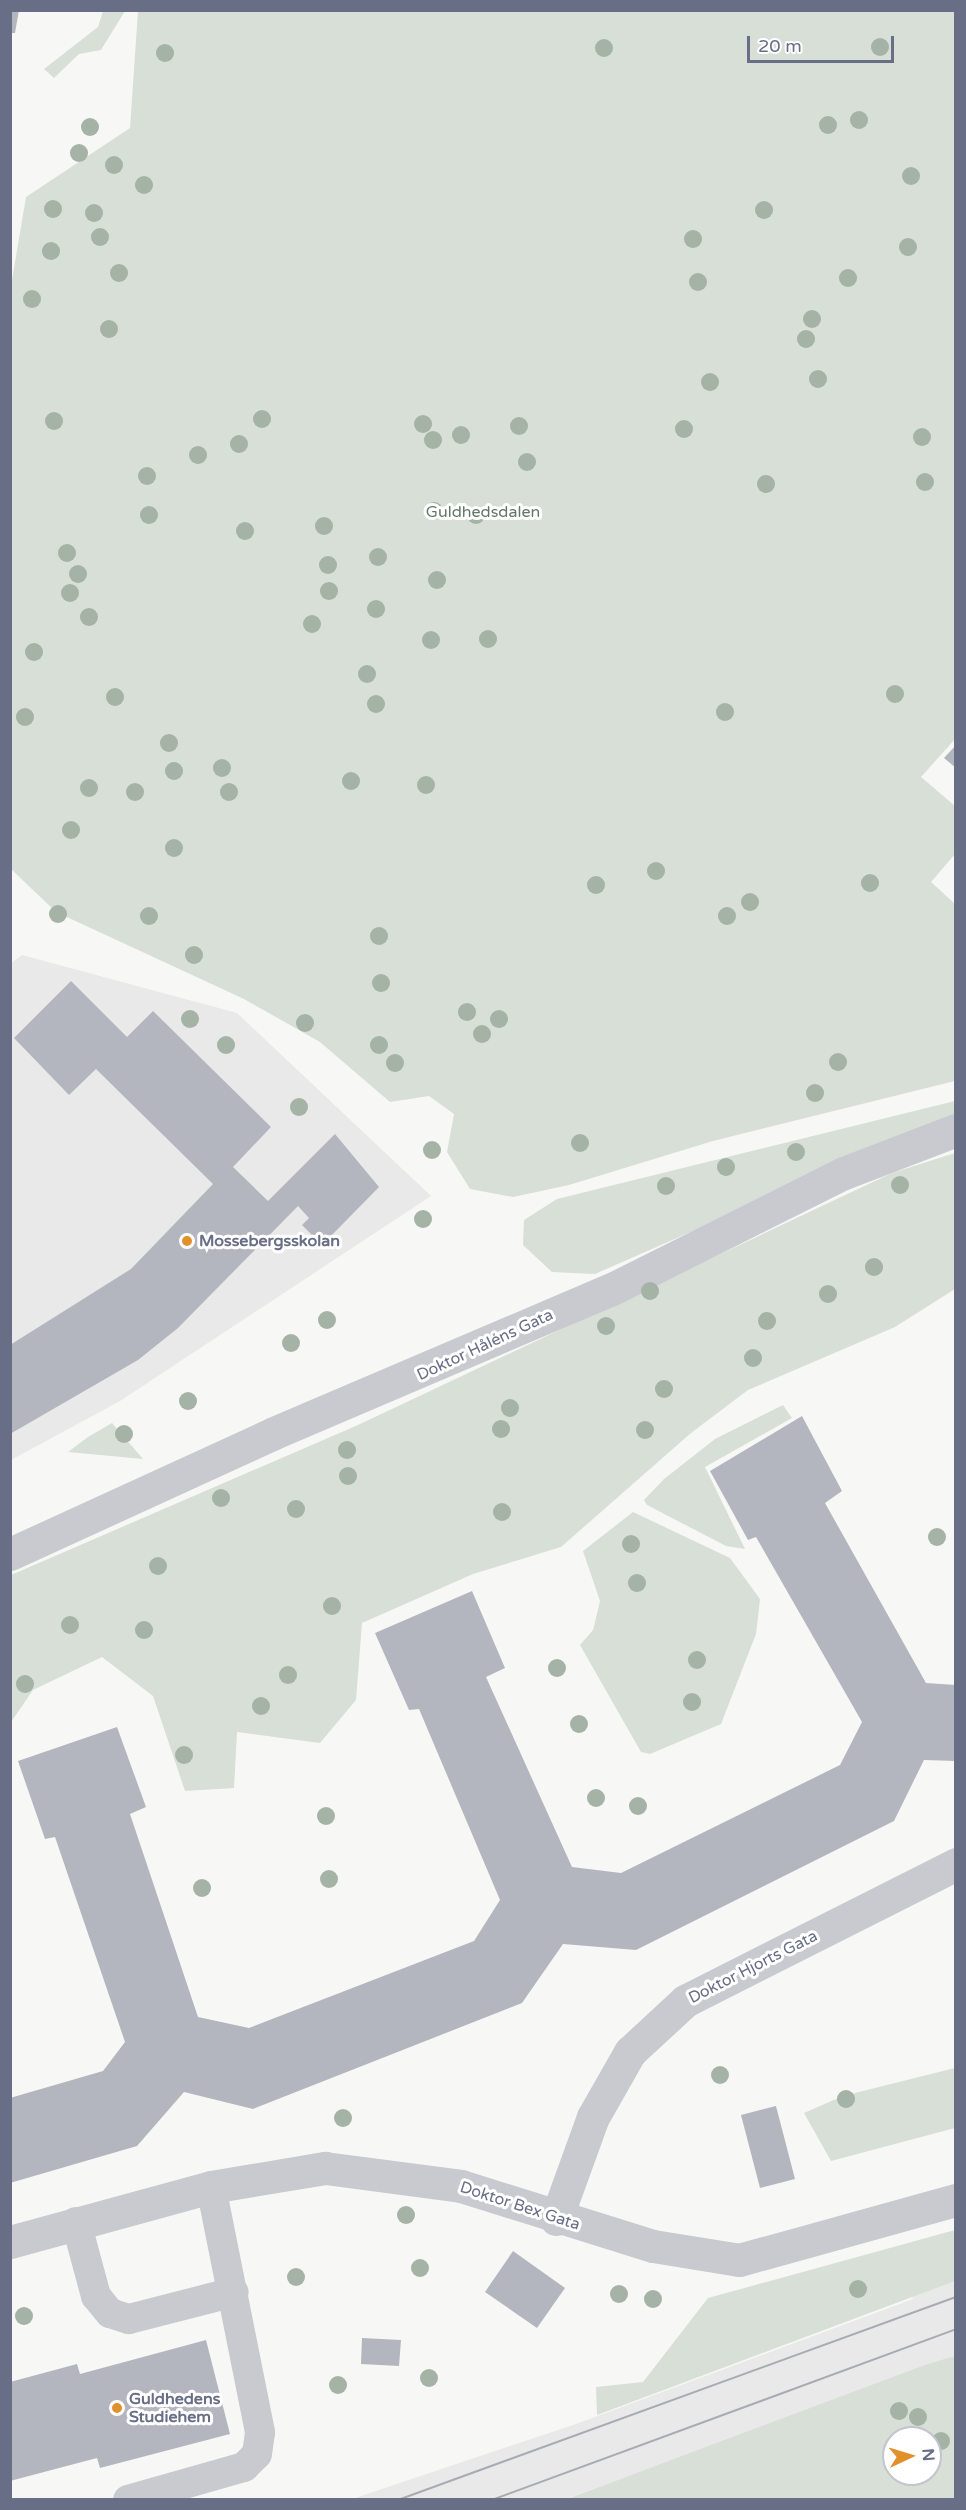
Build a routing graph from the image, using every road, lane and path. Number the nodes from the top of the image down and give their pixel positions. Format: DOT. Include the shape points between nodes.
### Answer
graph roads {
  1 [pos="956,1130"];
  2 [pos="10,1554"];
  3 [pos="956,1864"];
  4 [pos="211,2187"];
  5 [pos="956,2200"];
  6 [pos="556,2219"];
  7 [pos="76,2222"];
  8 [pos="10,2242"];
  9 [pos="234,2292"];
  10 [pos="128,2499"];
  1 -- 2 [label="street, Doktor Håléns Gata" via="844,1173 612,1289 274,1433"];
  3 -- 6 [label="street, Doktor Hjorts Gata" via="685,2001 630,2052 592,2117"];
  4 -- 6 [label="street, Doktor Bex Gata" via="325,2168 461,2186"];
  4 -- 7 [label="street, Doktor Bex Gata"];
  4 -- 9 [label="lane"];
  5 -- 6 [label="street, Doktor Bex Gata" via="739,2260 697,2256"];
  7 -- 8 [label="street, Doktor Bex Gata"];
  7 -- 9 [label="lane" via="96,2296 110,2313 129,2319"];
  9 -- 10 [label="lane" via="261,2432 257,2454 244,2467"];
}
